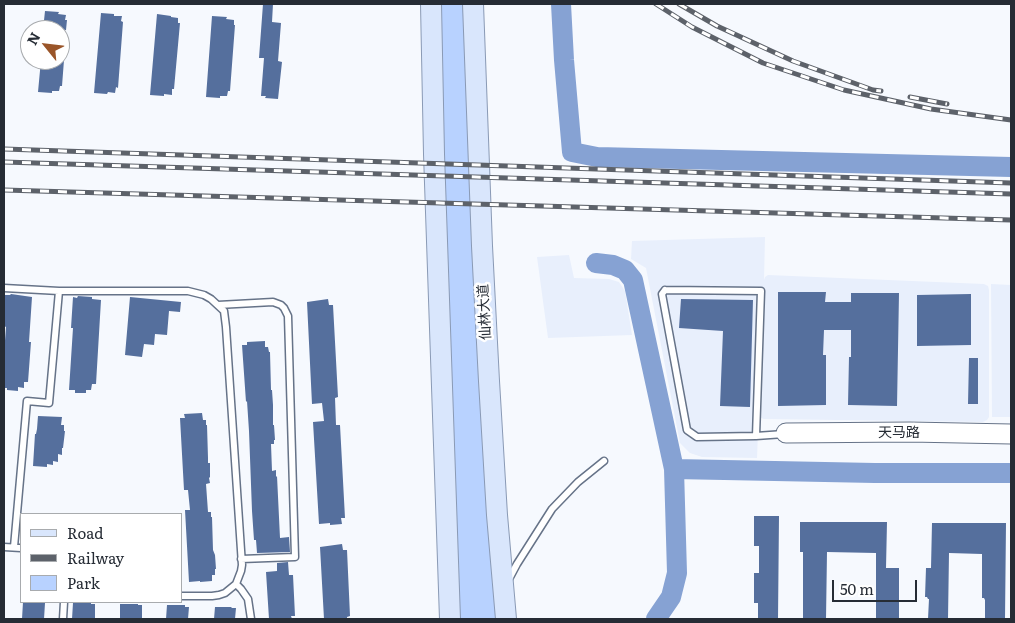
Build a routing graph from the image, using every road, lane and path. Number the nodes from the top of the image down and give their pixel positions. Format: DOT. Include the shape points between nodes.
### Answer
graph roads {
  1 [pos="431,4"];
  2 [pos="473,4"];
  3 [pos="4,288"];
  4 [pos="59,291"];
  5 [pos="218,305"];
  6 [pos="786,434"];
  7 [pos="1011,434"];
  8 [pos="756,436"];
  9 [pos="604,461"];
  10 [pos="4,546"];
  11 [pos="14,547"];
  12 [pos="20,548"];
  13 [pos="241,559"];
  14 [pos="236,584"];
  15 [pos="504,589"];
  16 [pos="182,596"];
  17 [pos="64,603"];
  18 [pos="63,619"];
  19 [pos="251,619"];
  20 [pos="450,619"];
  21 [pos="506,619"];
  1 -- 20 [label="main road"];
  2 -- 15 [label="main road, 仙林大道" via="487,352"];
  3 -- 4 [label="lane"];
  4 -- 5 [label="lane" via="188,291 204,295"];
  4 -- 11 [label="lane" via="49,403 27,401"];
  5 -- 13 [label="lane" via="224,311 226,327"];
  5 -- 13 [label="lane" via="273,302 281,305 288,316 295,557"];
  6 -- 7 [label="street, 天马路"];
  6 -- 8 [label="lane"];
  8 -- 8 [label="lane" via="697,437 687,430 662,294 664,290 761,291"];
  9 -- 15 [label="lane" via="552,509"];
  10 -- 11 [label="lane"];
  11 -- 12 [label="lane"];
  13 -- 14 [label="lane"];
  14 -- 16 [label="lane" via="219,595"];
  14 -- 19 [label="lane" via="248,600"];
  15 -- 21 [label="main road, 仙林大道"];
  17 -- 18 [label="lane"];
}
